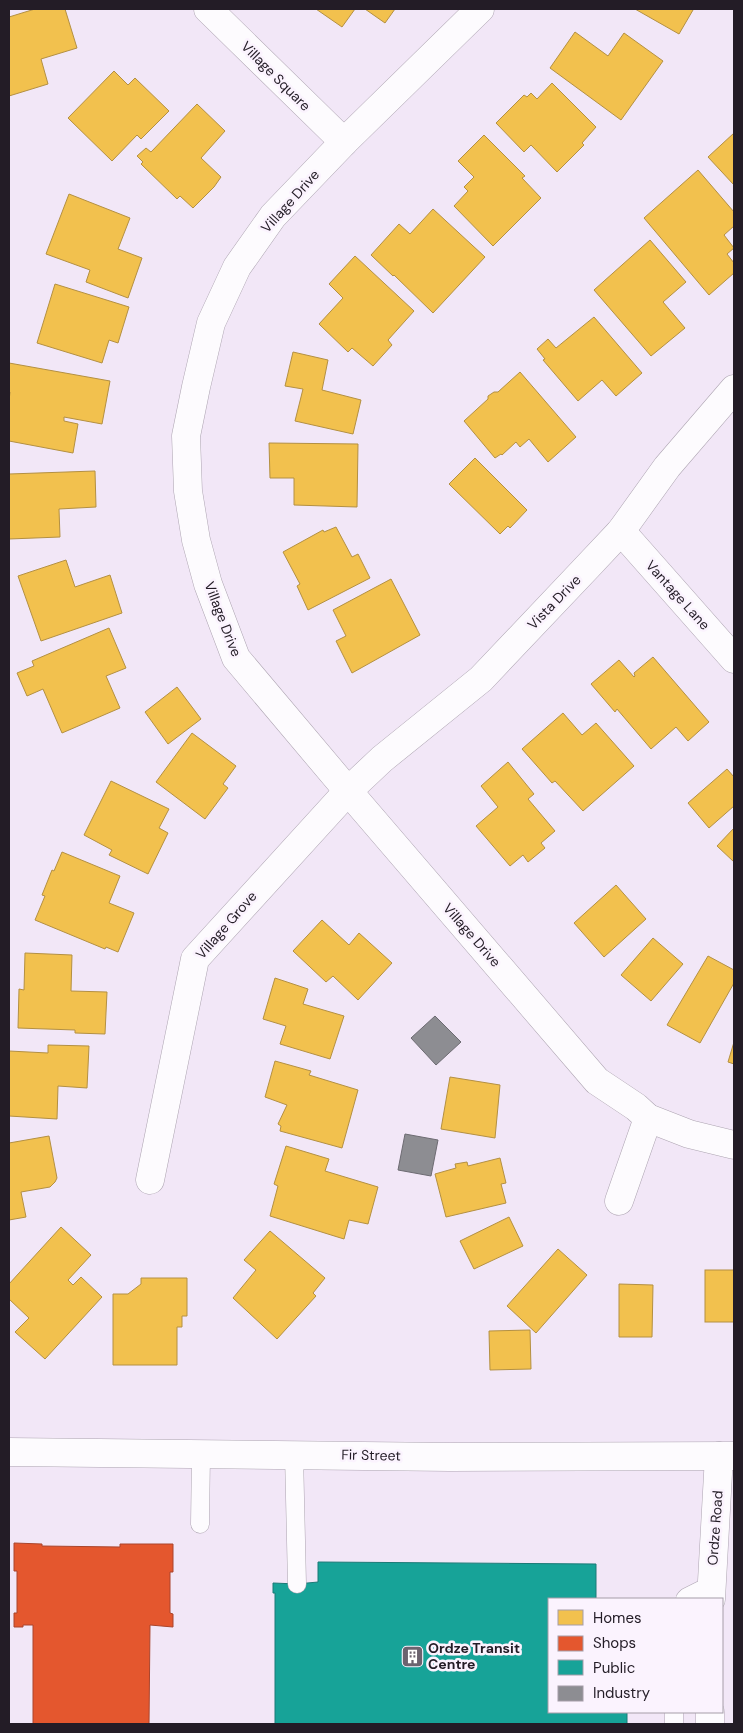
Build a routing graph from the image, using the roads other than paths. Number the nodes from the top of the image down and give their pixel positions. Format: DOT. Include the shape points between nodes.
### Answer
graph roads {
  1 [pos="208,9"];
  2 [pos="480,9"];
  3 [pos="344,142"];
  4 [pos="734,389"];
  5 [pos="621,531"];
  6 [pos="734,659"];
  7 [pos="348,791"];
  8 [pos="648,1118"];
  9 [pos="734,1145"];
  10 [pos="150,1180"];
  11 [pos="619,1201"];
  12 [pos="9,1452"];
  13 [pos="201,1454"];
  14 [pos="294,1454"];
  15 [pos="727,1456"];
  16 [pos="200,1524"];
  17 [pos="297,1584"];
  18 [pos="711,1592"];
  19 [pos="686,1598"];
  1 -- 3 [label="street, Village Square"];
  2 -- 3 [label="street, Village Drive"];
  3 -- 7 [label="street, Village Drive" via="273,216 237,267 211,323 186,436 188,492 196,540 208,584 236,658"];
  4 -- 5 [label="street, Vista Drive" via="667,467"];
  5 -- 6 [label="street, Vantage Lane"];
  5 -- 7 [label="street, Vista Drive" via="481,678"];
  7 -- 8 [label="street, Village Drive" via="597,1081"];
  7 -- 10 [label="street, Village Grove" via="194,958"];
  8 -- 9 [label="street, Village Drive" via="689,1134"];
  8 -- 11 [label="street"];
  12 -- 13 [label="street, Fir Street"];
  13 -- 14 [label="street, Fir Street"];
  13 -- 16 [label="lane"];
  14 -- 15 [label="street, Fir Street"];
  14 -- 17 [label="lane"];
  15 -- 18 [label="street, Ordze Road"];
  18 -- 19 [label="lane"];
}
